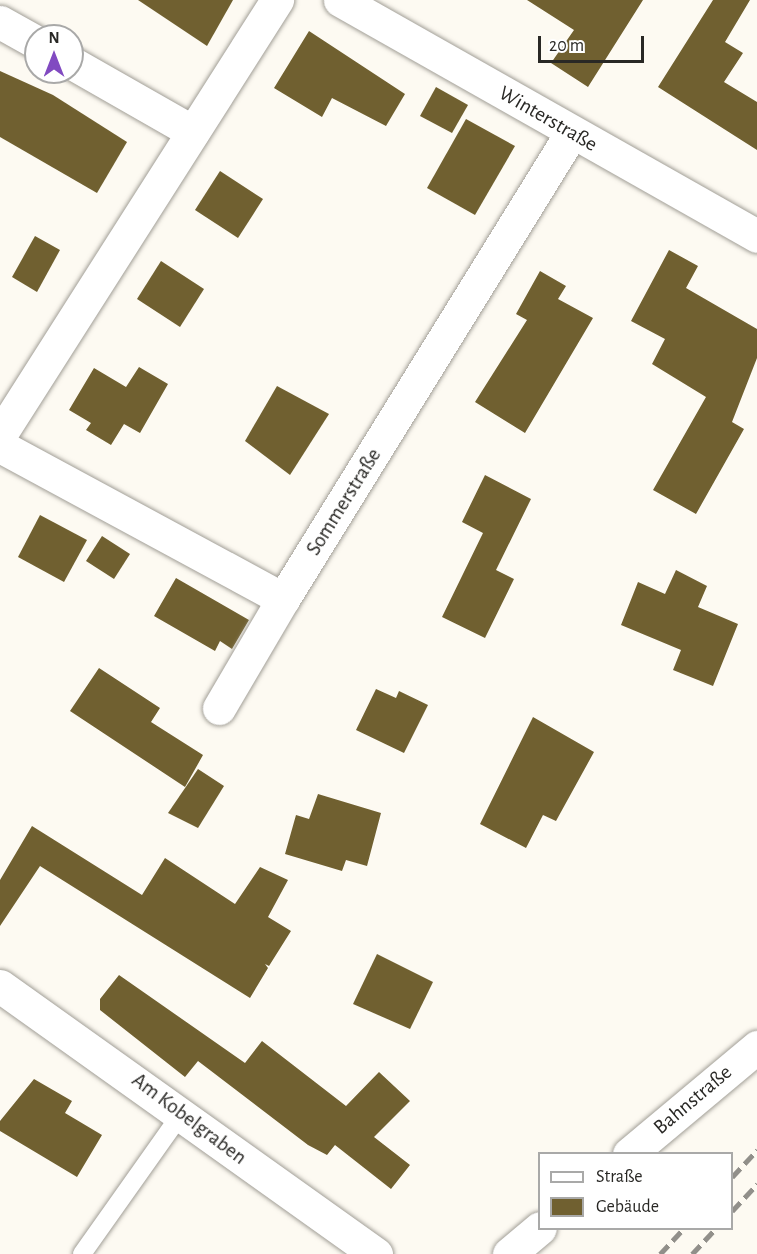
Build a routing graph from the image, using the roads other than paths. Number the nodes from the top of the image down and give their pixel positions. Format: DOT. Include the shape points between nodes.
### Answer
graph roads {
  1 [pos="277,0"];
  2 [pos="340,0"];
  3 [pos="0,22"];
  4 [pos="24,35"];
  5 [pos="84,70"];
  6 [pos="193,132"];
  7 [pos="572,132"];
  8 [pos="757,236"];
  9 [pos="0,435"];
  10 [pos="0,446"];
  11 [pos="283,599"];
  12 [pos="219,708"];
  13 [pos="0,986"];
  14 [pos="757,1047"];
  15 [pos="182,1113"];
  16 [pos="631,1152"];
  17 [pos="538,1230"];
  18 [pos="82,1254"];
  19 [pos="376,1254"];
  20 [pos="509,1254"];
  1 -- 6 [label="street"];
  2 -- 7 [label="street, Winterstraße"];
  3 -- 4 [label="street"];
  5 -- 6 [label="street"];
  6 -- 9 [label="street"];
  7 -- 8 [label="street, Winterstraße"];
  7 -- 11 [label="street, Sommerstraße"];
  10 -- 11 [label="street"];
  11 -- 12 [label="street, Sommerstraße"];
  13 -- 15 [label="street, Am Kobelgraben"];
  14 -- 16 [label="street, Bahnstraße"];
  15 -- 18 [label="lane"];
  15 -- 19 [label="street, Am Kobelgraben"];
  17 -- 20 [label="street"];
}
